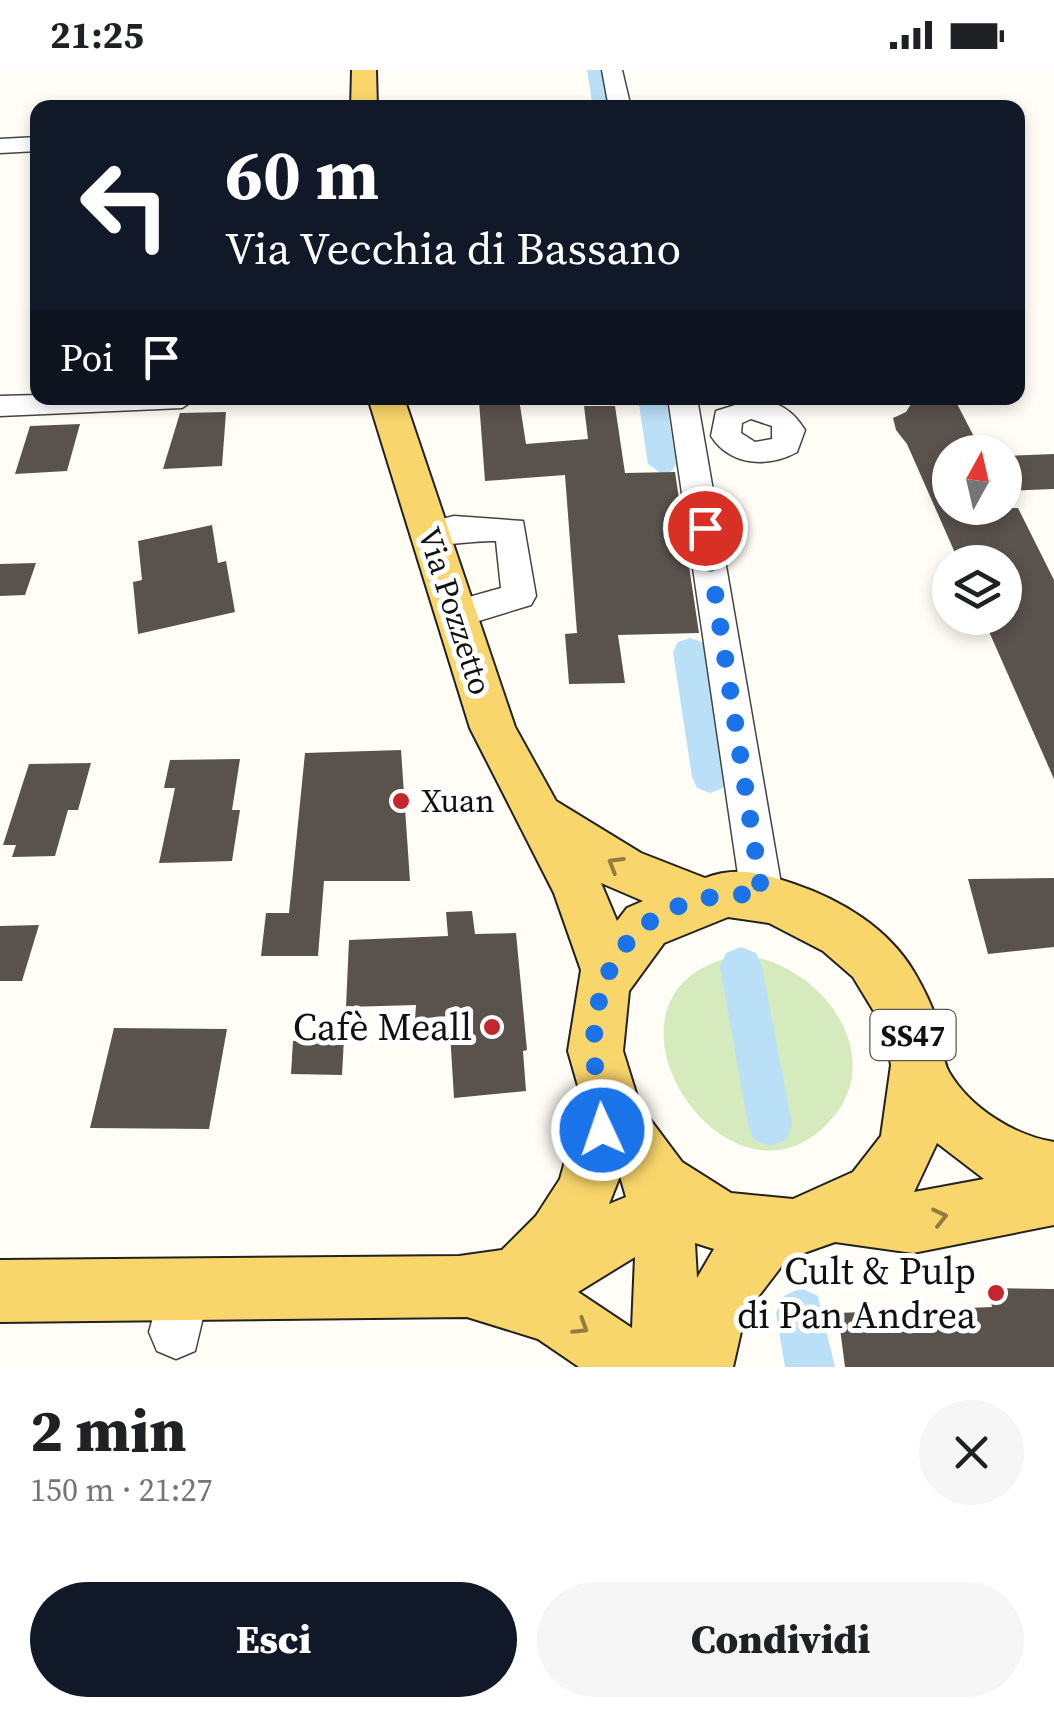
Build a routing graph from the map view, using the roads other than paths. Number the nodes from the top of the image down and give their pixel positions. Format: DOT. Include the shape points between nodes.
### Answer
graph roads {
  1 [pos="364,70"];
  2 [pos="612,70"];
  3 [pos="364,100"];
  4 [pos="618,100"];
  5 [pos="30,144"];
  6 [pos="0,146"];
  7 [pos="30,405"];
  8 [pos="388,405"];
  9 [pos="683,405"];
  10 [pos="699,405"];
  11 [pos="0,406"];
  12 [pos="747,408"];
  13 [pos="692,450"];
  14 [pos="745,450"];
  15 [pos="430,534"];
  16 [pos="456,614"];
  17 [pos="542,817"];
  18 [pos="762,895"];
  19 [pos="696,898"];
  20 [pos="608,971"];
  21 [pos="921,1082"];
  22 [pos="607,1108"];
  23 [pos="1054,1172"];
  24 [pos="1054,1194"];
  25 [pos="671,1199"];
  26 [pos="844,1216"];
  27 [pos="772,1231"];
  28 [pos="486,1283"];
  29 [pos="0,1290"];
  30 [pos="625,1367"];
  31 [pos="663,1367"];
  32 [pos="700,1367"];
  1 -- 3 [label="main road"];
  2 -- 4 [label="street"];
  5 -- 6 [label="street"];
  7 -- 11 [label="street"];
  8 -- 15 [label="main road, Via Pozzetto / SS47"];
  9 -- 13 [label="street"];
  10 -- 12 [label="street"];
  12 -- 14 [label="street" via="724,427"];
  12 -- 14 [label="street" via="779,416 790,438 779,450"];
  13 -- 14 [label="street"];
  13 -- 18 [label="street"];
  15 -- 16 [label="main road, Via Pozzetto / SS47"];
  15 -- 16 [label="street" via="511,530 519,596"];
  16 -- 17 [label="main road, Via Pozzetto / SS47" via="512,772"];
  19 -- 17 [label="main road, Via Pozzetto / SS47, one-way" via="624,870"];
  17 -- 20 [label="main road, Via Pozzetto / SS47" via="586,898"];
  18 -- 19 [label="main road, Via Pozzetto / SS47"];
  18 -- 21 [label="main road, Via Pozzetto / SS47" via="809,910 838,929 888,980 912,1028"];
  19 -- 20 [label="main road, Via Pozzetto / SS47" via="644,924"];
  20 -- 22 [label="main road, Via Pozzetto / SS47" via="595,1013 594,1060"];
  21 -- 23 [label="main road" via="989,1152"];
  21 -- 26 [label="main road, Via Pozzetto / SS47" via="912,1136 886,1183"];
  22 -- 25 [label="main road, Via Pozzetto / SS47" via="624,1142"];
  22 -- 28 [label="main road" via="579,1212 545,1253"];
  26 -- 24 [label="main road, one-way" via="913,1224"];
  25 -- 27 [label="main road, Via Pozzetto / SS47" via="736,1226"];
  25 -- 28 [label="main road" via="549,1274"];
  25 -- 31 [label="main road, Via Pozzetto / SS47"];
  26 -- 27 [label="main road, Via Pozzetto / SS47"];
  27 -- 32 [label="main road" via="737,1265 706,1331"];
  28 -- 29 [label="main road" via="180,1310"];
  28 -- 30 [label="main road, one-way" via="544,1305 598,1338"];
}
